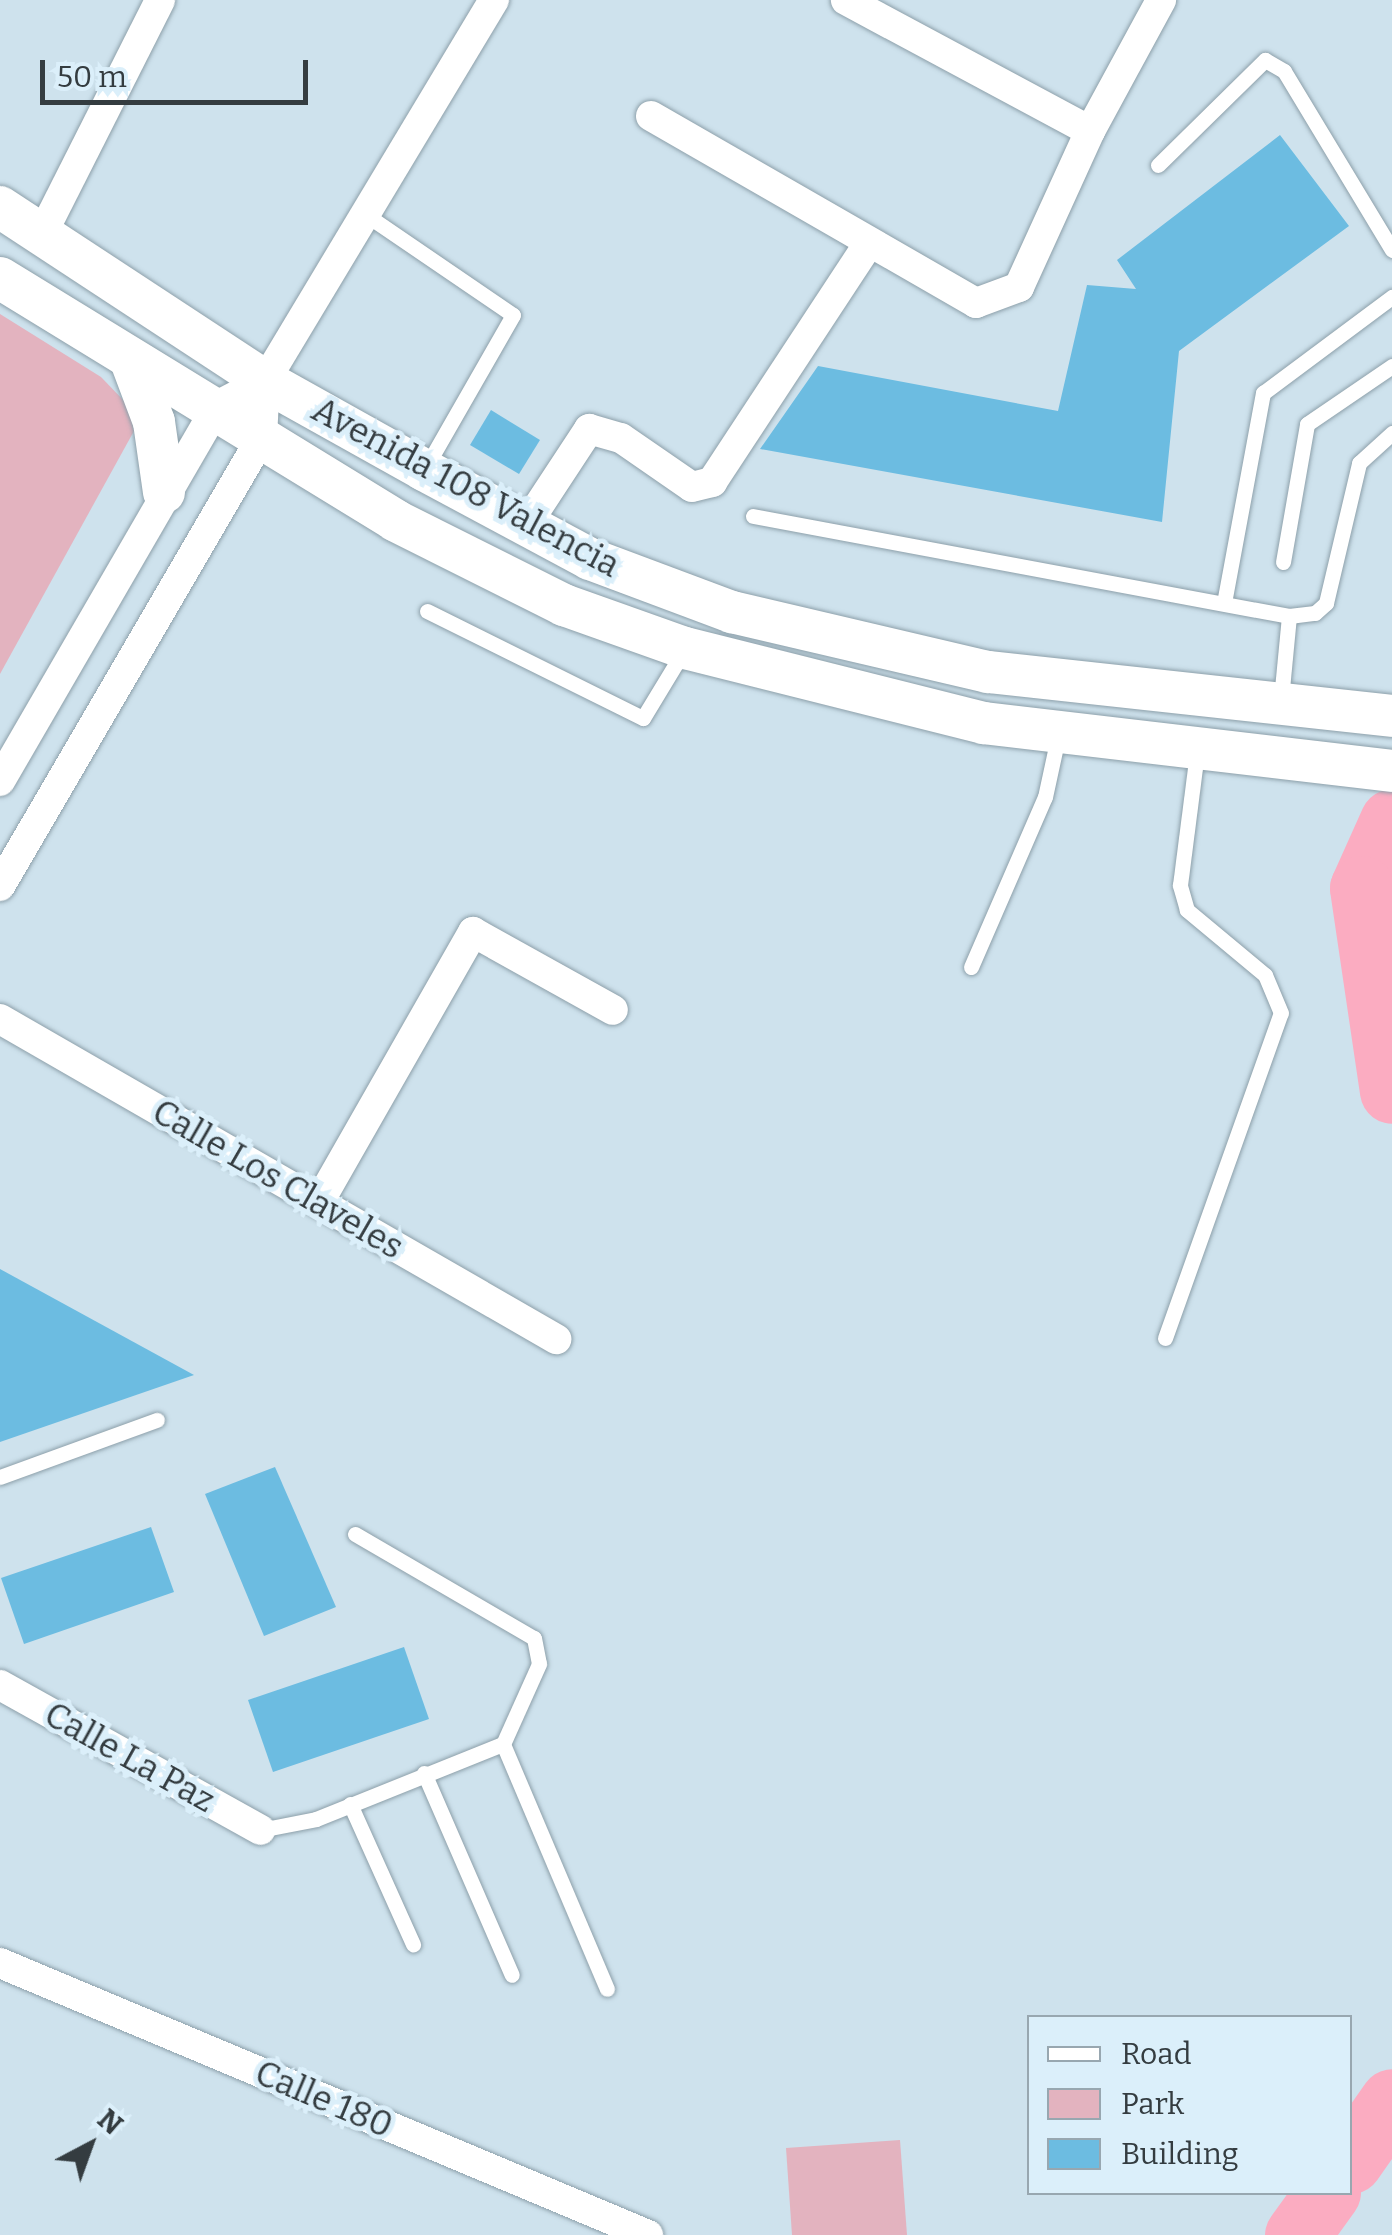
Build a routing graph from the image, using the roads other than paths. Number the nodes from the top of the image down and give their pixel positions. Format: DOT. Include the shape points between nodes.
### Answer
graph roads {
  1 [pos="160,0"];
  2 [pos="494,0"];
  3 [pos="846,0"];
  4 [pos="1162,0"];
  5 [pos="905,12"];
  6 [pos="651,116"];
  7 [pos="1090,131"];
  8 [pos="1158,165"];
  9 [pos="0,207"];
  10 [pos="365,214"];
  11 [pos="42,234"];
  12 [pos="868,243"];
  13 [pos="1392,250"];
  14 [pos="0,278"];
  15 [pos="1392,298"];
  16 [pos="130,358"];
  17 [pos="1392,366"];
  18 [pos="265,380"];
  19 [pos="216,406"];
  20 [pos="1392,433"];
  21 [pos="262,438"];
  22 [pos="424,470"];
  23 [pos="164,492"];
  24 [pos="753,516"];
  25 [pos="526,524"];
  26 [pos="1283,562"];
  27 [pos="1224,603"];
  28 [pos="427,611"];
  29 [pos="1288,616"];
  30 [pos="685,648"];
  31 [pos="1299,709"];
  32 [pos="1392,716"];
  33 [pos="1058,733"];
  34 [pos="1197,752"];
  35 [pos="1392,770"];
  36 [pos="0,781"];
  37 [pos="0,886"];
  38 [pos="970,966"];
  39 [pos="612,1010"];
  40 [pos="0,1019"];
  41 [pos="319,1202"];
  42 [pos="1165,1338"];
  43 [pos="556,1340"];
  44 [pos="157,1420"];
  45 [pos="0,1477"];
  46 [pos="355,1534"];
  47 [pos="0,1684"];
  48 [pos="503,1744"];
  49 [pos="424,1773"];
  50 [pos="350,1804"];
  51 [pos="260,1830"];
  52 [pos="413,1944"];
  53 [pos="0,1962"];
  54 [pos="512,1975"];
  55 [pos="607,1989"];
  56 [pos="648,2235"];
  1 -- 11 [label="street"];
  2 -- 10 [label="street"];
  3 -- 5 [label="street"];
  4 -- 7 [label="street"];
  5 -- 7 [label="street"];
  6 -- 12 [label="street"];
  7 -- 12 [label="street" via="1020,287 976,303"];
  8 -- 13 [label="lane" via="1264,60 1284,71"];
  9 -- 11 [label="street, Avenida 108 Valencia"];
  10 -- 18 [label="street"];
  10 -- 22 [label="lane" via="513,314"];
  11 -- 18 [label="street, Avenida 108 Valencia"];
  12 -- 25 [label="street" via="712,482 692,488 621,438 589,429"];
  14 -- 16 [label="street, Avenida 108 Valencia"];
  15 -- 27 [label="lane" via="1263,393"];
  16 -- 19 [label="street, Avenida 108 Valencia"];
  16 -- 23 [label="street" via="154,422"];
  17 -- 26 [label="lane" via="1307,424"];
  18 -- 19 [label="street"];
  18 -- 21 [label="street"];
  18 -- 22 [label="street, Avenida 108 Valencia"];
  19 -- 21 [label="street, Avenida 108 Valencia"];
  19 -- 23 [label="street"];
  20 -- 29 [label="lane" via="1359,463 1326,603"];
  21 -- 30 [label="street, Avenida 108 Valencia" via="413,530 564,605"];
  21 -- 37 [label="street"];
  22 -- 25 [label="street, Avenida 108 Valencia"];
  23 -- 36 [label="street"];
  24 -- 27 [label="lane"];
  25 -- 31 [label="street, Avenida 108 Valencia" via="732,612 878,648"];
  27 -- 29 [label="lane"];
  28 -- 30 [label="lane" via="644,718"];
  29 -- 31 [label="lane"];
  30 -- 33 [label="street, Avenida 108 Valencia" via="984,723"];
  31 -- 32 [label="street, Avenida 108 Valencia"];
  33 -- 34 [label="street, Avenida 108 Valencia"];
  33 -- 38 [label="lane" via="1045,796"];
  34 -- 35 [label="street, Avenida 108 Valencia"];
  34 -- 42 [label="lane" via="1180,885 1188,910 1265,975 1281,1013"];
  39 -- 41 [label="street" via="473,932"];
  40 -- 41 [label="street, Calle Los Claveles"];
  41 -- 43 [label="street, Calle Los Claveles"];
  44 -- 45 [label="lane"];
  46 -- 48 [label="lane" via="534,1638 540,1664"];
  47 -- 51 [label="street, Calle La Paz"];
  48 -- 49 [label="lane"];
  48 -- 55 [label="lane"];
  49 -- 50 [label="lane"];
  49 -- 54 [label="lane"];
  50 -- 51 [label="lane"];
  50 -- 52 [label="lane"];
  53 -- 56 [label="street, Calle 180"];
}
